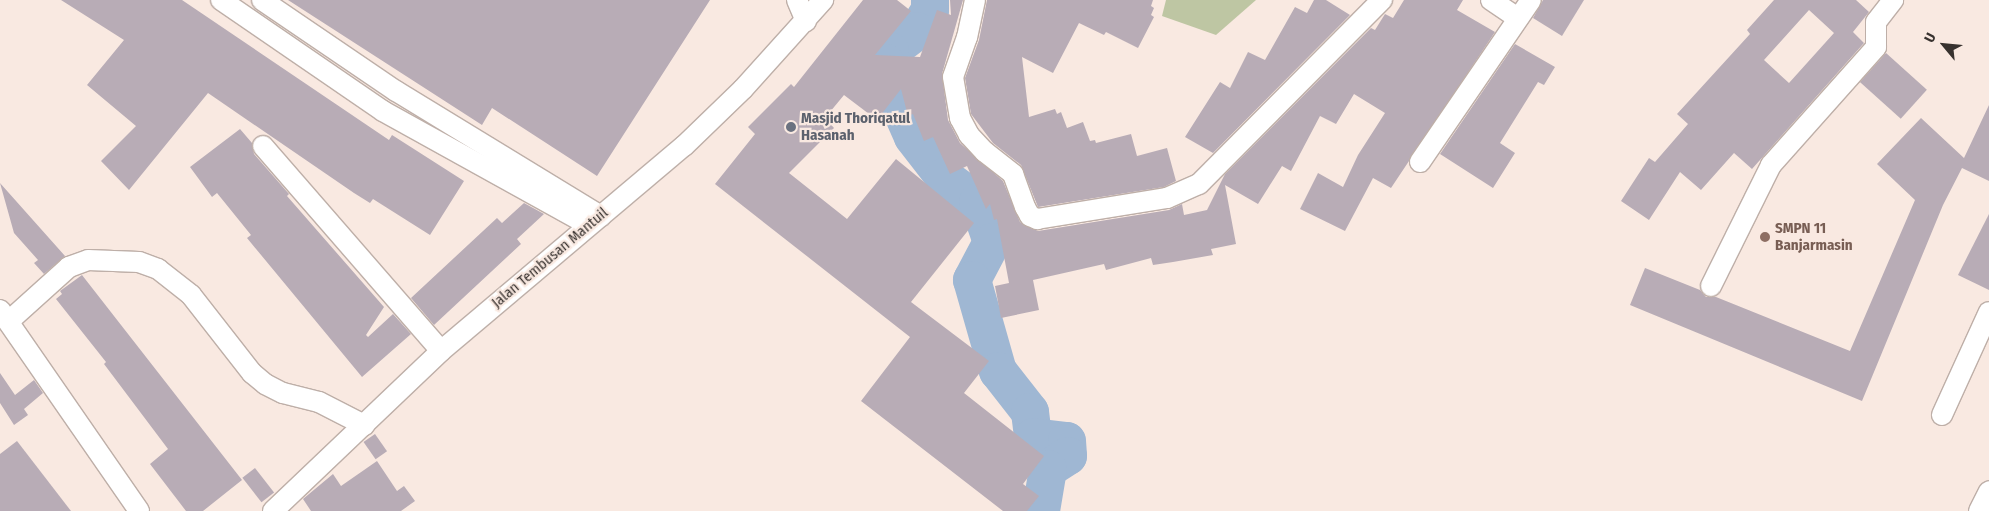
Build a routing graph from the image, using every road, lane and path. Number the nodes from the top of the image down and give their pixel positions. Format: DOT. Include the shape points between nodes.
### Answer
graph roads {
  1 [pos="221,0"];
  2 [pos="262,0"];
  3 [pos="797,0"];
  4 [pos="823,0"];
  5 [pos="976,0"];
  6 [pos="1382,0"];
  7 [pos="1491,0"];
  8 [pos="1531,0"];
  9 [pos="1893,0"];
  10 [pos="1518,18"];
  11 [pos="806,20"];
  12 [pos="396,91"];
  13 [pos="383,111"];
  14 [pos="263,146"];
  15 [pos="1420,162"];
  16 [pos="595,221"];
  17 [pos="1710,286"];
  18 [pos="1989,312"];
  19 [pos="4,316"];
  20 [pos="441,351"];
  21 [pos="1942,415"];
  22 [pos="364,425"];
  23 [pos="1989,491"];
  24 [pos="139,511"];
  25 [pos="273,511"];
  26 [pos="1979,511"];
  1 -- 13 [label="street"];
  2 -- 12 [label="street"];
  3 -- 11 [label="street"];
  4 -- 11 [label="street, Jalan Tembusan Mantuil"];
  5 -- 6 [label="street" via="953,77 960,118 984,152 1013,174 1025,207 1036,219 1166,198 1198,184"];
  7 -- 10 [label="street"];
  8 -- 10 [label="street"];
  9 -- 17 [label="street" via="1876,22 1876,47 1771,165"];
  10 -- 15 [label="street"];
  11 -- 16 [label="street, Jalan Tembusan Mantuil" via="743,89 690,140"];
  12 -- 13 [label="street"];
  12 -- 16 [label="street"];
  13 -- 16 [label="street"];
  14 -- 20 [label="street"];
  16 -- 20 [label="street, Jalan Tembusan Mantuil"];
  18 -- 21 [label="street"];
  19 -- 22 [label="street" via="69,266 88,260 138,262 158,269 190,295 252,373 265,384 283,393 319,402"];
  19 -- 24 [label="street"];
  20 -- 22 [label="street, Jalan Tembusan Mantuil"];
  22 -- 25 [label="street, Jalan Tembusan Mantuil"];
  23 -- 26 [label="street"];
}
